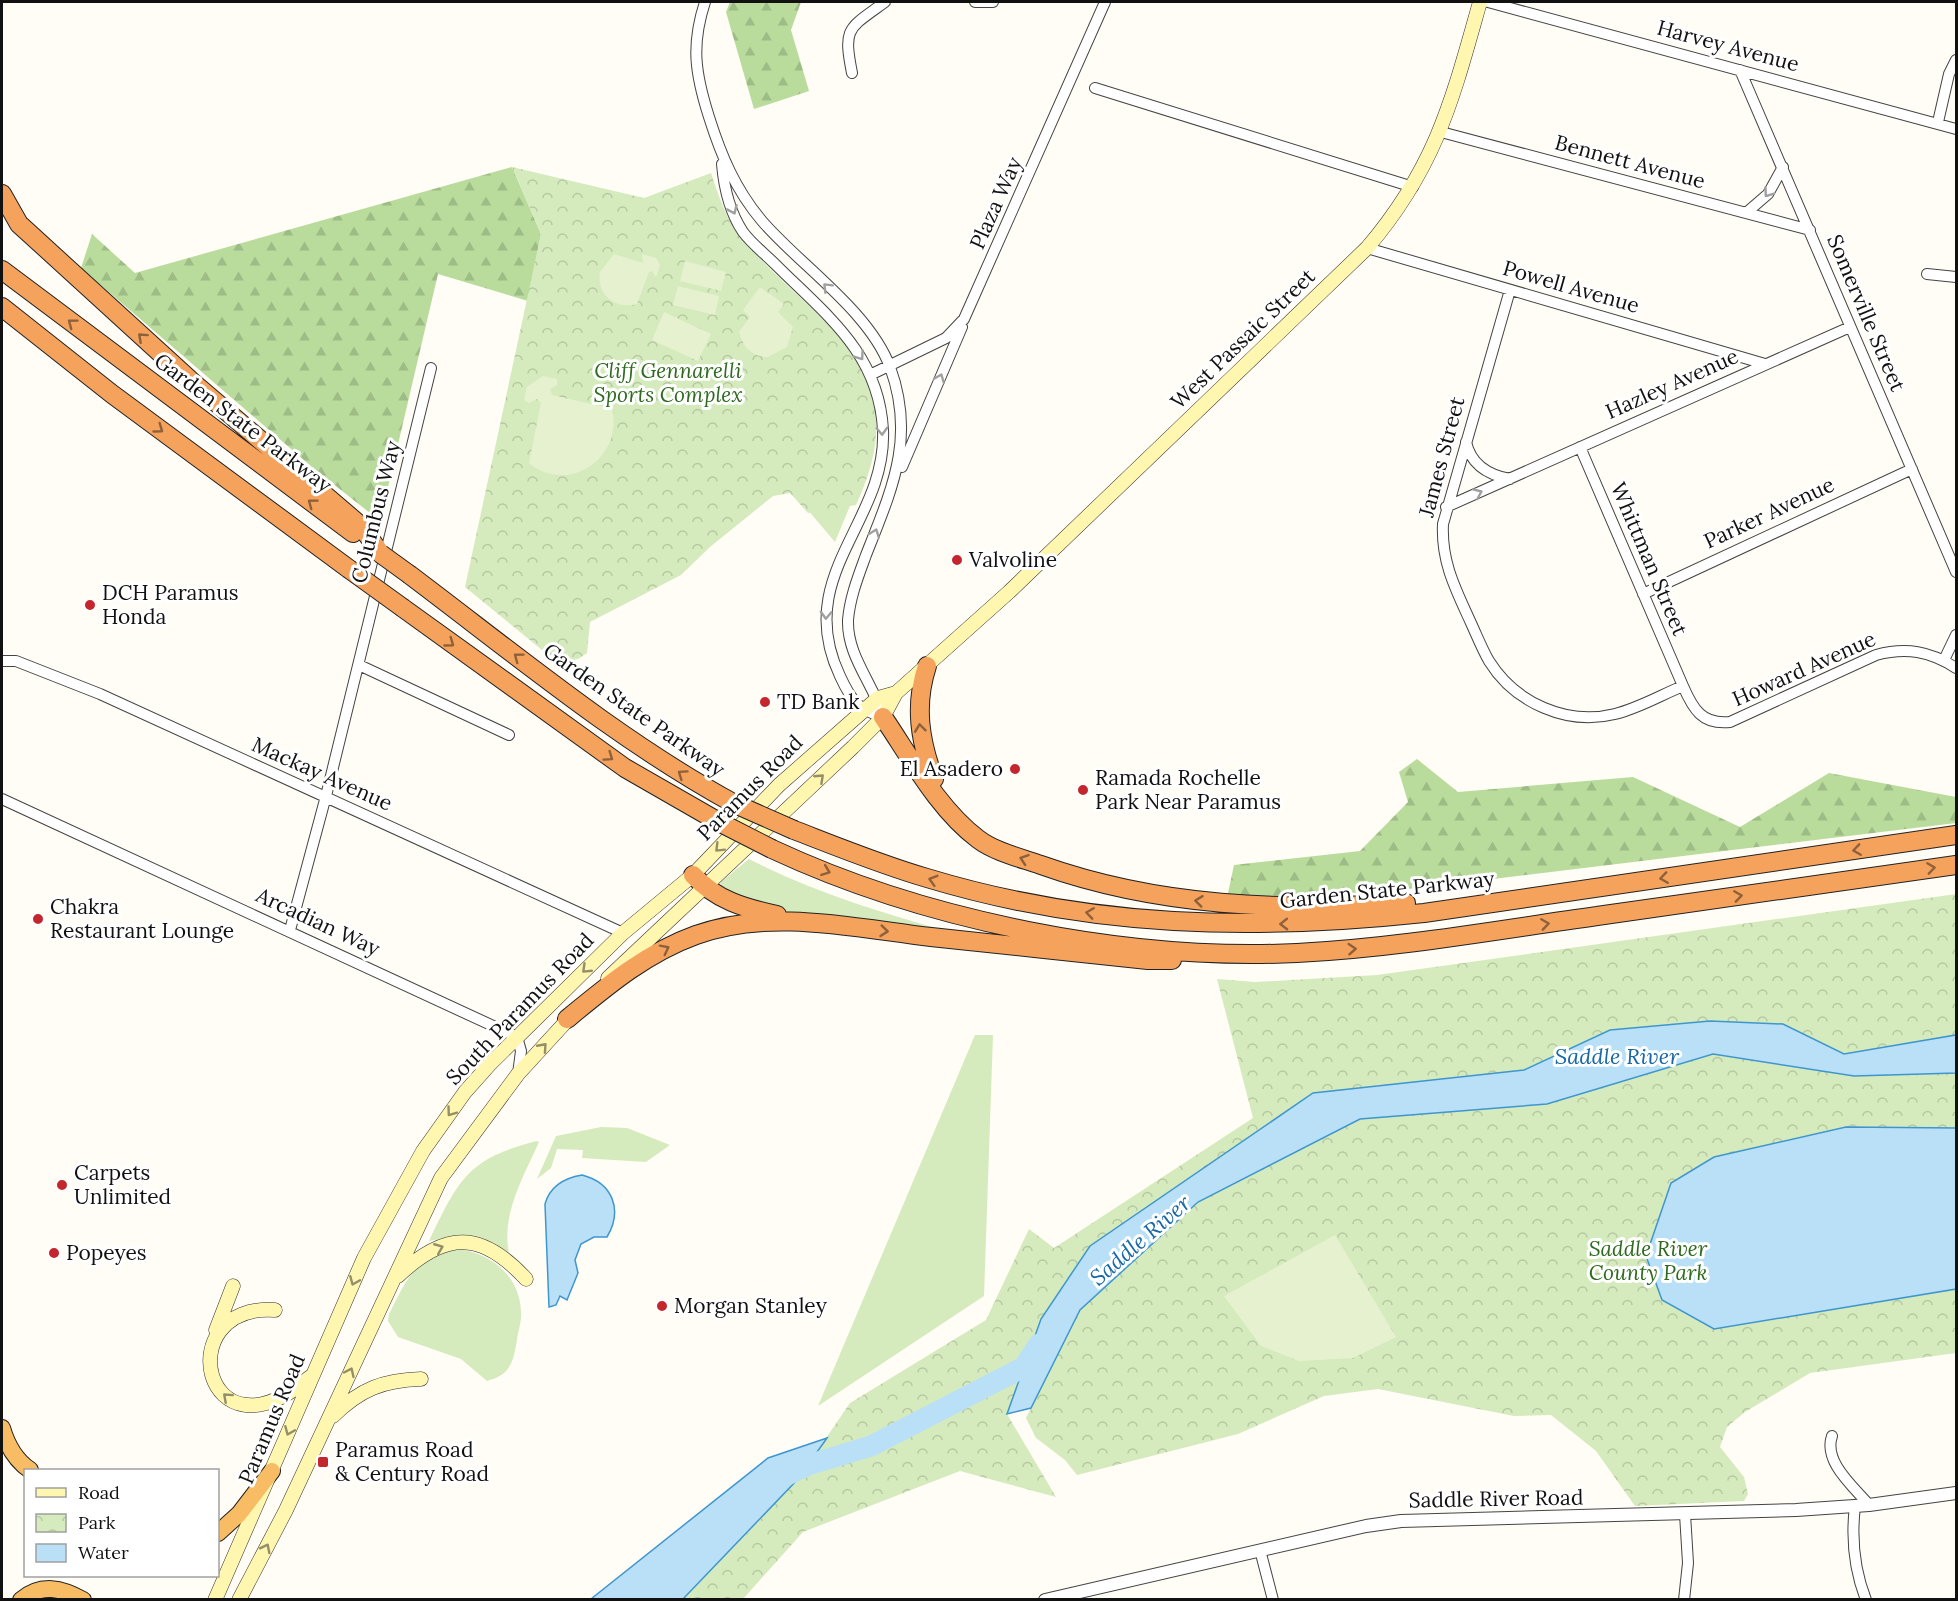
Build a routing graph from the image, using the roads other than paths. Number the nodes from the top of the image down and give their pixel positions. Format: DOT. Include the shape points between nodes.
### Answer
graph roads {
  1 [pos="705,2"];
  2 [pos="885,2"];
  3 [pos="975,2"];
  4 [pos="993,2"];
  5 [pos="1105,2"];
  6 [pos="1480,2"];
  7 [pos="1488,2"];
  8 [pos="1956,60"];
  9 [pos="1740,70"];
  10 [pos="852,74"];
  11 [pos="1095,88"];
  12 [pos="1938,122"];
  13 [pos="1956,129"];
  14 [pos="1441,132"];
  15 [pos="721,154"];
  16 [pos="1783,166"];
  17 [pos="1413,187"];
  18 [pos="2,194"];
  19 [pos="1746,213"];
  20 [pos="1810,230"];
  21 [pos="1367,248"];
  22 [pos="804,264"];
  23 [pos="2,270"];
  24 [pos="1927,274"];
  25 [pos="1956,277"];
  26 [pos="789,279"];
  27 [pos="1510,290"];
  28 [pos="973,302"];
  29 [pos="2,308"];
  30 [pos="1850,327"];
  31 [pos="1765,364"];
  32 [pos="889,366"];
  33 [pos="431,368"];
  34 [pos="872,374"];
  35 [pos="1466,441"];
  36 [pos="1580,447"];
  37 [pos="1911,469"];
  38 [pos="1510,479"];
  39 [pos="892,489"];
  40 [pos="1446,507"];
  41 [pos="360,532"];
  42 [pos="1956,572"];
  43 [pos="1643,594"];
  44 [pos="1956,635"];
  45 [pos="948,648"];
  46 [pos="2,660"];
  47 [pos="1944,660"];
  48 [pos="359,665"];
  49 [pos="927,666"];
  50 [pos="1956,668"];
  51 [pos="1683,686"];
  52 [pos="896,693"];
  53 [pos="878,698"];
  54 [pos="862,711"];
  55 [pos="883,717"];
  56 [pos="509,735"];
  57 [pos="326,796"];
  58 [pos="2,799"];
  59 [pos="944,804"];
  60 [pos="1956,836"];
  61 [pos="1956,865"];
  62 [pos="698,881"];
  63 [pos="1551,894"];
  64 [pos="826,925"];
  65 [pos="290,930"];
  66 [pos="623,933"];
  67 [pos="1293,953"];
  68 [pos="567,1020"];
  69 [pos="517,1037"];
  70 [pos="518,1074"];
  71 [pos="526,1279"];
  72 [pos="392,1282"];
  73 [pos="233,1286"];
  74 [pos="275,1310"];
  75 [pos="337,1321"];
  76 [pos="213,1338"];
  77 [pos="314,1374"];
  78 [pos="421,1379"];
  79 [pos="326,1424"];
  80 [pos="2,1428"];
  81 [pos="1832,1436"];
  82 [pos="28,1469"];
  83 [pos="272,1471"];
  84 [pos="1956,1493"];
  85 [pos="1869,1505"];
  86 [pos="1855,1506"];
  87 [pos="1685,1514"];
  88 [pos="219,1532"];
  89 [pos="1260,1550"];
  90 [pos="21,1599"];
  91 [pos="83,1599"];
  92 [pos="215,1599"];
  93 [pos="239,1599"];
  94 [pos="1046,1599"];
  95 [pos="1273,1599"];
  96 [pos="1684,1599"];
  97 [pos="1866,1599"];
  1 -- 15 [label="street" via="698,25 696,62 700,90"];
  2 -- 10 [label="street" via="850,31 846,43"];
  3 -- 4 [label="street"];
  5 -- 28 [label="street, Plaza Way"];
  6 -- 14 [label="main road, West Passaic Street"];
  7 -- 9 [label="street, Harvey Avenue"];
  8 -- 12 [label="street"];
  9 -- 12 [label="street, Harvey Avenue"];
  9 -- 16 [label="street, Somerville Street"];
  11 -- 17 [label="street"];
  12 -- 13 [label="street, Harvey Avenue"];
  14 -- 17 [label="main road, West Passaic Street"];
  14 -- 19 [label="street, Bennett Avenue"];
  15 -- 22 [label="street" via="746,199"];
  15 -- 26 [label="street, one-way" via="724,187 744,233"];
  16 -- 19 [label="street, one-way" via="1768,194"];
  16 -- 20 [label="street, Somerville Street"];
  17 -- 21 [label="main road, West Passaic Street"];
  41 -- 18 [label="highway, one-way" via="60,263 19,224"];
  19 -- 20 [label="street, Bennett Avenue"];
  20 -- 30 [label="street, Somerville Street"];
  21 -- 27 [label="street, Powell Avenue"];
  21 -- 45 [label="main road, West Passaic Street"];
  22 -- 26 [label="street"];
  32 -- 22 [label="street, one-way" via="874,337"];
  41 -- 23 [label="highway, Garden State Parkway, one-way"];
  24 -- 25 [label="street"];
  26 -- 34 [label="street, one-way" via="846,337"];
  27 -- 31 [label="street, Powell Avenue"];
  27 -- 35 [label="street, James Street"];
  28 -- 32 [label="street, Plaza Way" via="946,338"];
  39 -- 28 [label="street, one-way"];
  29 -- 67 [label="highway, one-way, bridge" via="112,394 624,768 772,849 860,884 982,921 1165,949"];
  30 -- 31 [label="street, Hazley Avenue"];
  30 -- 37 [label="street, Somerville Street"];
  31 -- 36 [label="street, Hazley Avenue"];
  32 -- 34 [label="street, Plaza Way"];
  32 -- 39 [label="street" via="903,421 902,450"];
  33 -- 48 [label="street, Columbus Way"];
  34 -- 54 [label="street, one-way" via="880,401 881,462 872,491 841,556 825,614 831,658"];
  35 -- 38 [label="street" via="1484,471"];
  35 -- 40 [label="street, James Street"];
  36 -- 38 [label="street, Hazley Avenue"];
  36 -- 43 [label="street, Whittman Street"];
  37 -- 42 [label="street, Somerville Street"];
  37 -- 43 [label="street, Parker Avenue"];
  40 -- 38 [label="street, Hazley Avenue, one-way"];
  53 -- 39 [label="street, one-way" via="858,664 848,624 855,583"];
  40 -- 51 [label="street, James Street" via="1442,543 1450,579 1488,660 1512,689 1545,709 1564,715 1598,717"];
  63 -- 41 [label="highway, Garden State Parkway, one-way, bridge" via="1362,920 1248,925 1174,923 1050,908 989,895 869,859 733,803 687,778 381,554"];
  43 -- 51 [label="street, Whittman Street"];
  44 -- 47 [label="street"];
  45 -- 49 [label="main road, Paramus Road"];
  46 -- 57 [label="street, Mackay Avenue" via="16,661 100,694"];
  47 -- 50 [label="street, Howard Avenue"];
  47 -- 51 [label="street, Howard Avenue" via="1906,650 1876,656 1730,723 1701,716"];
  48 -- 56 [label="street"];
  48 -- 57 [label="street, Columbus Way"];
  49 -- 52 [label="main road, Paramus Road"];
  59 -- 49 [label="highway, one-way" via="920,731 920,694"];
  52 -- 53 [label="main road, Paramus Road"];
  52 -- 55 [label="main road, Paramus Road"];
  53 -- 54 [label="main road, Paramus Road"];
  53 -- 55 [label="street"];
  54 -- 55 [label="street"];
  54 -- 62 [label="main road, Paramus Road, one-way" via="779,785"];
  55 -- 59 [label="highway"];
  62 -- 55 [label="main road, Paramus Road, one-way"];
  57 -- 65 [label="street, Columbus Way"];
  57 -- 66 [label="street, Mackay Avenue"];
  58 -- 65 [label="street, Arcadian Way"];
  63 -- 59 [label="highway, one-way" via="1312,908 1165,897 1066,874 1011,855 980,841"];
  60 -- 63 [label="highway, Garden State Parkway, one-way"];
  67 -- 61 [label="highway, one-way" via="1420,941"];
  62 -- 64 [label="highway" via="716,896 746,909"];
  62 -- 66 [label="main road, South Paramus Road"];
  62 -- 68 [label="main road, South Paramus Road"];
  64 -- 67 [label="highway, one-way" via="1148,960"];
  68 -- 64 [label="highway, one-way" via="641,962 698,935 761,922"];
  65 -- 69 [label="street, Arcadian Way"];
  66 -- 69 [label="main road, South Paramus Road, one-way"];
  70 -- 68 [label="main road, South Paramus Road, one-way"];
  69 -- 70 [label="street" via="521,1051"];
  69 -- 75 [label="main road, South Paramus Road, one-way" via="465,1092 423,1151 368,1250"];
  70 -- 72 [label="main road, South Paramus Road" via="441,1178"];
  72 -- 71 [label="main road, one-way" via="416,1259 442,1246 464,1241 488,1247 507,1258"];
  79 -- 72 [label="main road, South Paramus Road, one-way"];
  73 -- 76 [label="main road"];
  74 -- 76 [label="main road" via="254,1309 240,1314"];
  75 -- 77 [label="main road, Paramus Road"];
  77 -- 76 [label="main road, one-way" via="275,1401 261,1406 237,1405 218,1388 210,1356"];
  77 -- 83 [label="main road, Paramus Road, one-way"];
  78 -- 79 [label="main road" via="394,1379 373,1386"];
  93 -- 79 [label="main road, one-way"];
  80 -- 82 [label="highway" via="6,1443"];
  81 -- 85 [label="street" via="1829,1447 1838,1468"];
  83 -- 88 [label="highway"];
  83 -- 92 [label="main road, Paramus Road"];
  84 -- 85 [label="street, Saddle River Road"];
  85 -- 86 [label="street, Saddle River Road"];
  86 -- 87 [label="street, Saddle River Road"];
  86 -- 97 [label="street" via="1853,1543"];
  87 -- 89 [label="street, Saddle River Road" via="1401,1521"];
  87 -- 96 [label="street" via="1688,1563"];
  89 -- 94 [label="street, Saddle River Road"];
  89 -- 95 [label="street"];
  90 -- 91 [label="highway" via="43,1589 63,1589"];
}
